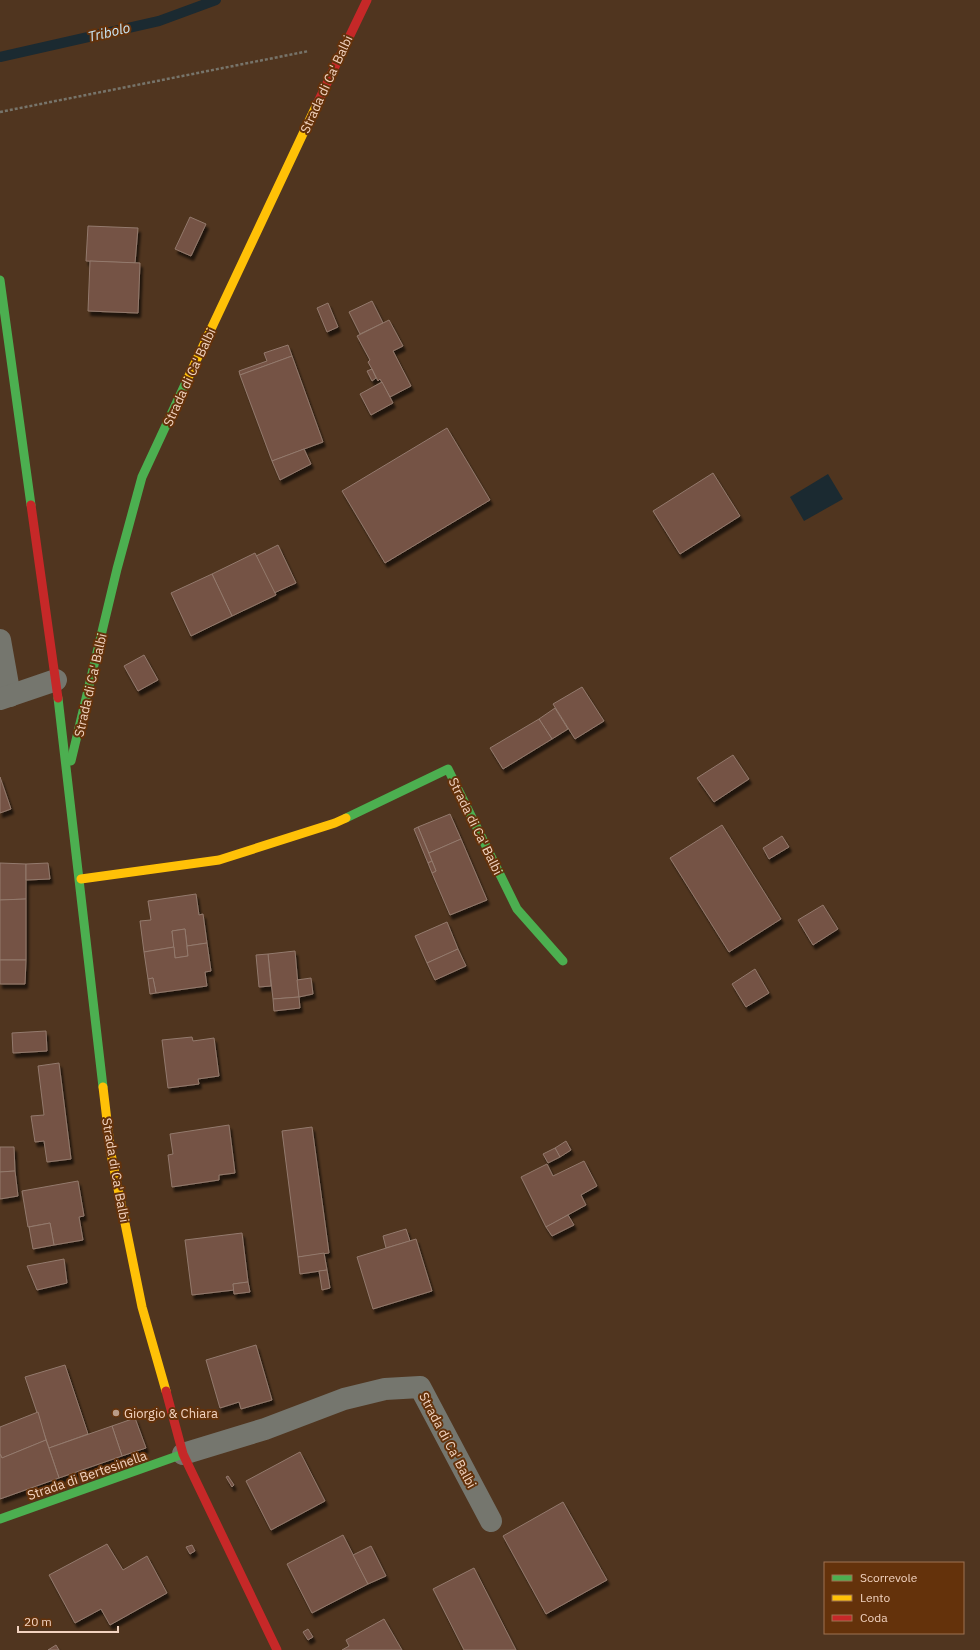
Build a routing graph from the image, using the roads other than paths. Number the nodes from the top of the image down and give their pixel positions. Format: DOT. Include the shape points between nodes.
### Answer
graph roads {
  1 [pos="367,0"];
  2 [pos="0,280"];
  3 [pos="0,640"];
  4 [pos="56,680"];
  5 [pos="5,698"];
  6 [pos="68,776"];
  7 [pos="81,879"];
  8 [pos="563,961"];
  9 [pos="183,1454"];
  10 [pos="0,1519"];
  11 [pos="491,1521"];
  12 [pos="277,1650"];
  1 -- 6 [label="street, Strada di Ca' Balbi" via="142,477 117,569"];
  2 -- 4 [label="street, Strada di Ca' Balbi"];
  3 -- 5 [label="street"];
  4 -- 5 [label="street"];
  4 -- 6 [label="street, Strada di Ca' Balbi"];
  6 -- 7 [label="street, Strada di Ca' Balbi"];
  7 -- 8 [label="street, Strada di Ca' Balbi" via="219,860 335,823 448,769 517,909"];
  7 -- 9 [label="street, Strada di Ca' Balbi" via="112,1154 142,1307"];
  9 -- 10 [label="street, Strada di Bertesinella"];
  9 -- 11 [label="street, Strada di Ca' Balbi" via="265,1429 344,1399 385,1389 420,1387"];
  9 -- 12 [label="street, Strada di Ca' Balbi"];
}
